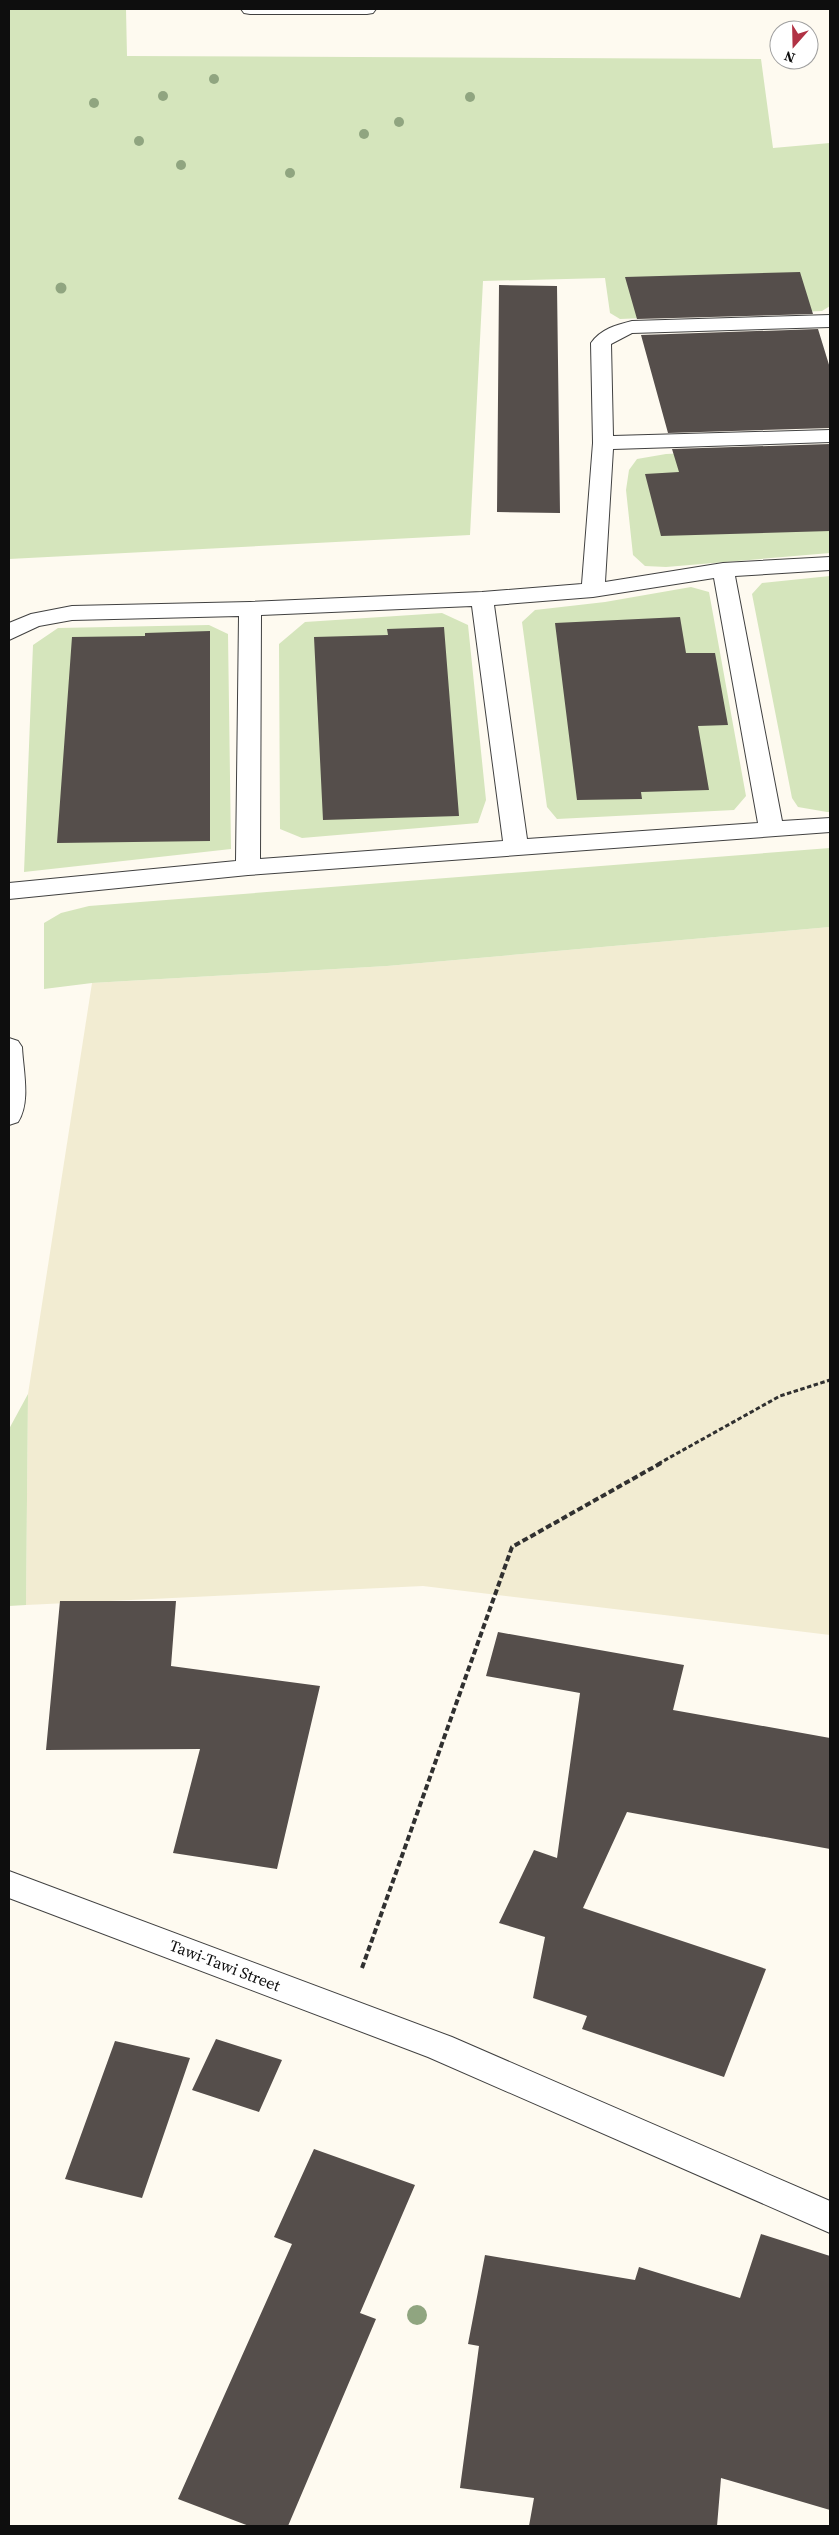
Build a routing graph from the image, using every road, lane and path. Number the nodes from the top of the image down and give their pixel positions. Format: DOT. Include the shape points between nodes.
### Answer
graph roads {
  1 [pos="250,9"];
  2 [pos="367,9"];
  3 [pos="830,321"];
  4 [pos="830,436"];
  5 [pos="603,443"];
  6 [pos="830,563"];
  7 [pos="723,570"];
  8 [pos="593,590"];
  9 [pos="482,599"];
  10 [pos="250,609"];
  11 [pos="9,633"];
  12 [pos="830,825"];
  13 [pos="772,827"];
  14 [pos="516,846"];
  15 [pos="248,867"];
  16 [pos="9,891"];
  17 [pos="9,1047"];
  18 [pos="9,1116"];
  19 [pos="830,1380"];
  20 [pos="9,1884"];
  21 [pos="346,2011"];
  22 [pos="830,2217"];
  1 -- 2 [label="street"];
  3 -- 5 [label="street" via="632,327 613,333 601,343"];
  4 -- 5 [label="street"];
  5 -- 8 [label="street"];
  6 -- 7 [label="street"];
  7 -- 8 [label="street"];
  7 -- 13 [label="street"];
  8 -- 9 [label="street"];
  9 -- 10 [label="street"];
  9 -- 14 [label="street"];
  10 -- 11 [label="street" via="72,613 44,617 19,625"];
  10 -- 15 [label="street"];
  12 -- 13 [label="street"];
  13 -- 14 [label="street"];
  14 -- 15 [label="street"];
  15 -- 16 [label="street"];
  17 -- 18 [label="street" via="12,1094"];
  19 -- 21 [label="path" via="780,1396 512,1547"];
  20 -- 21 [label="street, Tawi-Tawi Street"];
  21 -- 22 [label="street, Tawi-Tawi Street" via="440,2046"];
}
